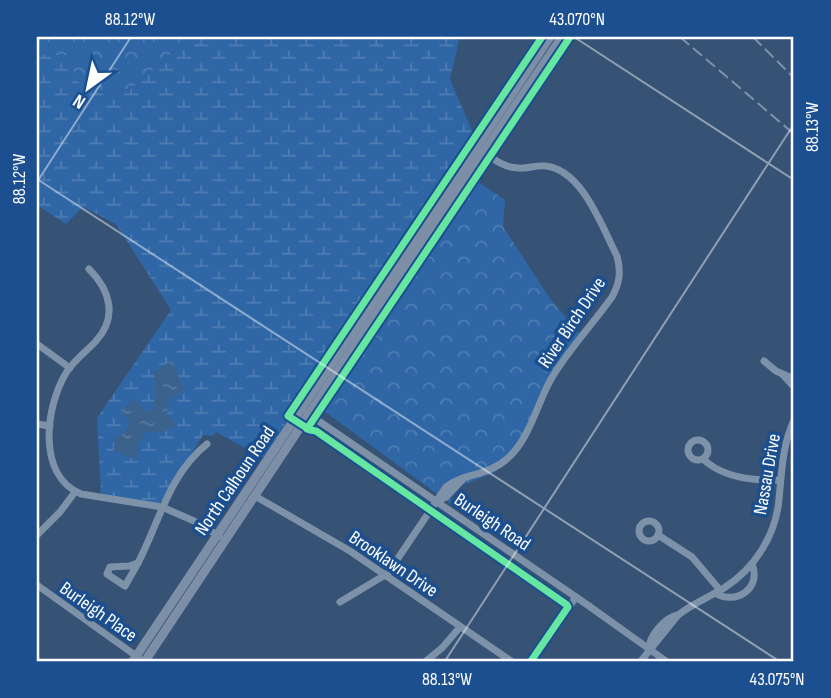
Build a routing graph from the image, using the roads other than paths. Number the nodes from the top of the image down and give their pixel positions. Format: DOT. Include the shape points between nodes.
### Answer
graph roads {
  1 [pos="550,37"];
  2 [pos="562,37"];
  3 [pos="476,146"];
  4 [pos="485,153"];
  5 [pos="89,269"];
  6 [pos="37,344"];
  7 [pos="764,360"];
  8 [pos="70,368"];
  9 [pos="783,375"];
  10 [pos="794,379"];
  11 [pos="794,387"];
  12 [pos="305,412"];
  13 [pos="794,420"];
  14 [pos="37,424"];
  15 [pos="50,426"];
  16 [pos="207,444"];
  17 [pos="703,459"];
  18 [pos="780,480"];
  19 [pos="75,492"];
  20 [pos="255,496"];
  21 [pos="438,502"];
  22 [pos="162,507"];
  23 [pos="37,535"];
  24 [pos="658,535"];
  25 [pos="221,537"];
  26 [pos="138,563"];
  27 [pos="752,564"];
  28 [pos="386,575"];
  29 [pos="37,585"];
  30 [pos="718,592"];
  31 [pos="576,597"];
  32 [pos="340,602"];
  33 [pos="460,627"];
  34 [pos="649,649"];
  35 [pos="139,660"];
  36 [pos="426,661"];
  37 [pos="511,661"];
  38 [pos="531,661"];
  39 [pos="641,661"];
  40 [pos="666,661"];
  1 -- 3 [label="main road, North Calhoun Road"];
  2 -- 4 [label="main road, North Calhoun Road"];
  3 -- 4 [label="street, River Birch Drive"];
  3 -- 12 [label="main road, North Calhoun Road"];
  4 -- 12 [label="main road, North Calhoun Road"];
  4 -- 21 [label="street, River Birch Drive" via="508,167 548,166 570,176 585,194 612,246 620,274 612,297 554,375 513,453 491,470 452,482 439,494"];
  5 -- 8 [label="street" via="108,295 108,315 101,334"];
  6 -- 8 [label="street"];
  7 -- 9 [label="street"];
  8 -- 15 [label="street" via="55,398"];
  9 -- 10 [label="street"];
  9 -- 11 [label="street"];
  12 -- 20 [label="main road, North Calhoun Road"];
  12 -- 21 [label="street, Burleigh Road"];
  12 -- 25 [label="main road, North Calhoun Road"];
  13 -- 18 [label="street, Nassau Drive"];
  14 -- 15 [label="street"];
  15 -- 19 [label="street" via="54,467"];
  16 -- 22 [label="street" via="181,474"];
  17 -- 18 [label="street" via="738,477"];
  18 -- 27 [label="street, Nassau Drive" via="773,527"];
  19 -- 22 [label="street"];
  19 -- 23 [label="street"];
  20 -- 25 [label="main road, North Calhoun Road"];
  20 -- 28 [label="street, Brooklawn Drive"];
  21 -- 28 [label="street, River Birch Drive"];
  21 -- 31 [label="street, Burleigh Road"];
  22 -- 25 [label="street"];
  22 -- 26 [label="street"];
  24 -- 30 [label="street" via="692,557"];
  25 -- 35 [label="main road, North Calhoun Road"];
  27 -- 30 [label="street, Nassau Drive"];
  27 -- 30 [label="street" via="755,577 743,594 730,599"];
  28 -- 32 [label="street"];
  28 -- 33 [label="street, Brooklawn Drive"];
  29 -- 35 [label="street, Burleigh Place"];
  30 -- 34 [label="street, Nassau Drive" via="672,616"];
  31 -- 34 [label="street, Burleigh Road"];
  31 -- 38 [label="street"];
  33 -- 36 [label="street"];
  33 -- 37 [label="street, Brooklawn Drive"];
  34 -- 39 [label="street, Nassau Drive"];
  34 -- 40 [label="street, Burleigh Road"];
}
